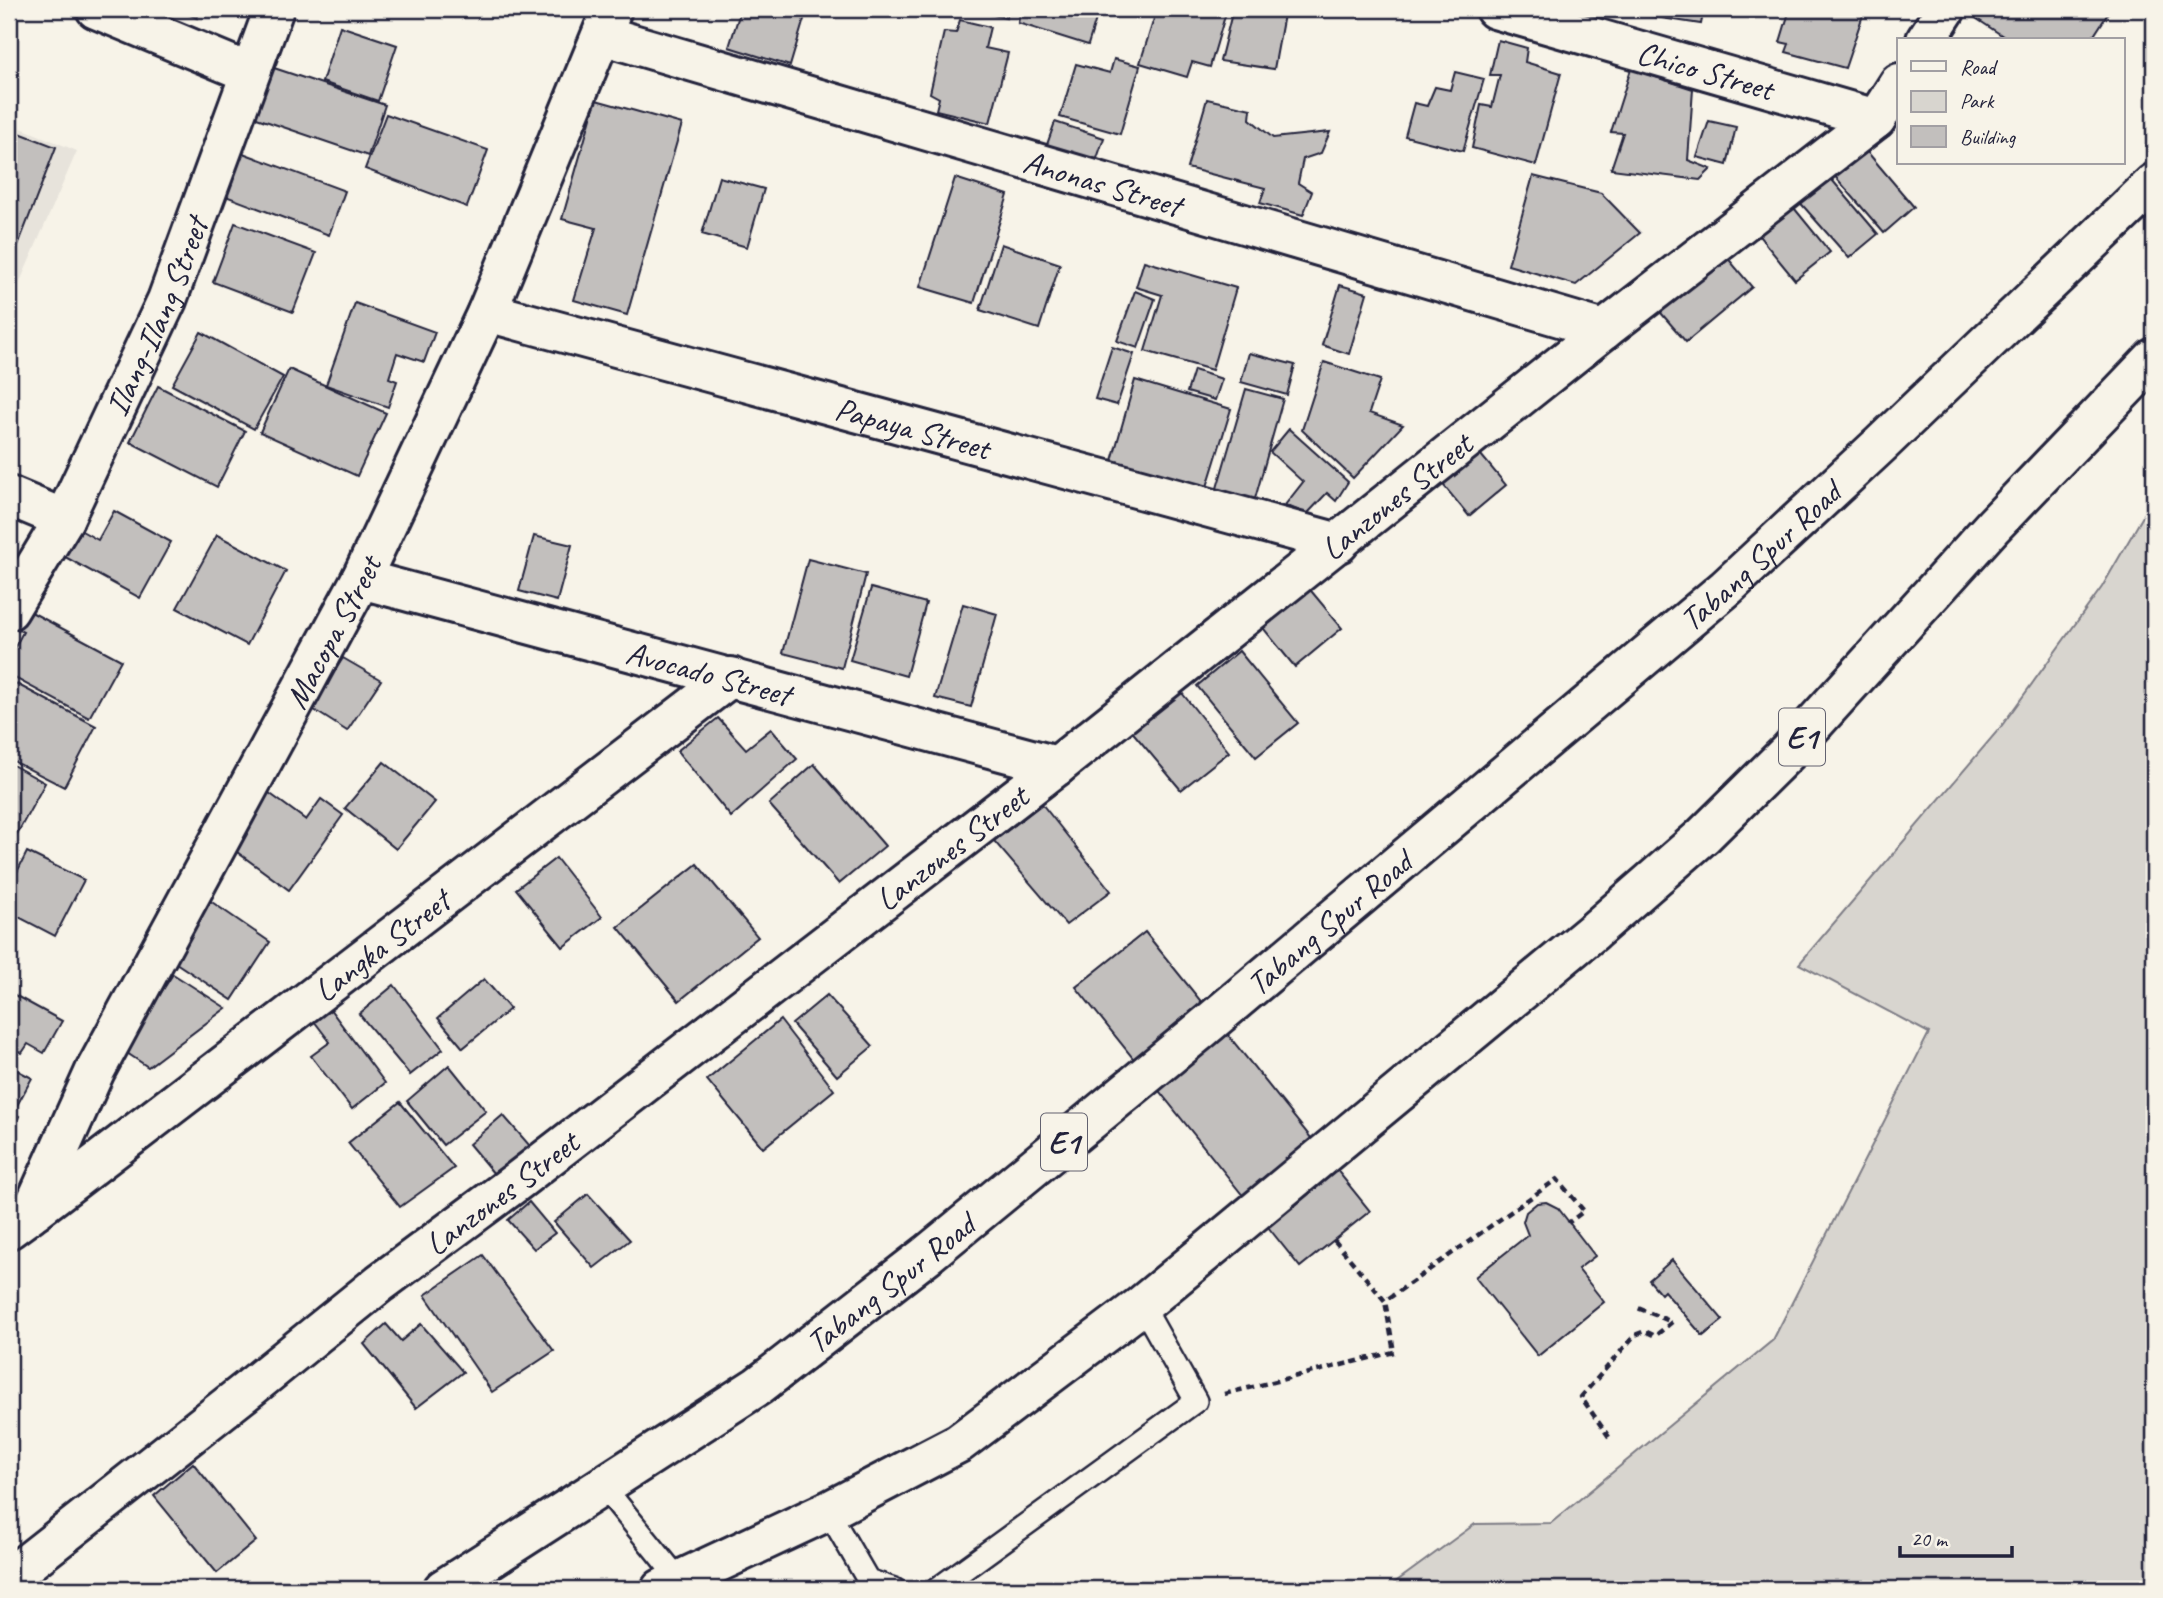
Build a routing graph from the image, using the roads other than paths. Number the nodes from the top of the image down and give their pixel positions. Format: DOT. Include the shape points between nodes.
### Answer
graph roads {
  1 [pos="96,9"];
  2 [pos="274,9"];
  3 [pos="1495,9"];
  4 [pos="1946,9"];
  5 [pos="607,22"];
  6 [pos="1927,38"];
  7 [pos="250,73"];
  8 [pos="1897,86"];
  9 [pos="1876,119"];
  10 [pos="2154,183"];
  11 [pos="487,312"];
  12 [pos="1604,330"];
  13 [pos="2154,358"];
  14 [pos="9,496"];
  15 [pos="64,519"];
  16 [pos="1339,542"];
  17 [pos="361,579"];
  18 [pos="9,610"];
  19 [pos="731,677"];
  20 [pos="1057,766"];
  21 [pos="20,1221"];
  22 [pos="1142,1306"];
  23 [pos="603,1486"];
  24 [pos="828,1511"];
  25 [pos="20,1569"];
  26 [pos="671,1585"];
  27 [pos="443,1589"];
  28 [pos="894,1589"];
  29 [pos="937,1589"];
  1 -- 7 [label="main road"];
  2 -- 7 [label="main road, Ilang-Ilang Street"];
  3 -- 9 [label="main road, Chico Street"];
  4 -- 6 [label="main road"];
  5 -- 11 [label="main road, Macopa Street"];
  5 -- 12 [label="main road, Anonas Street"];
  7 -- 15 [label="main road, Ilang-Ilang Street" via="167,300"];
  8 -- 9 [label="main road, Lanzones Street"];
  9 -- 12 [label="main road, Lanzones Street"];
  10 -- 23 [label="main road, Tabang Spur Road / E1" via="1726,588 1222,1013 928,1254 758,1386"];
  11 -- 16 [label="main road, Papaya Street"];
  11 -- 17 [label="main road, Macopa Street"];
  12 -- 16 [label="main road, Lanzones Street"];
  13 -- 22 [label="main road, E1" via="1993,526 1789,751 1703,836"];
  14 -- 15 [label="main road"];
  15 -- 18 [label="main road, Ilang-Ilang Street"];
  16 -- 20 [label="main road, Lanzones Street"];
  17 -- 19 [label="main road, Avocado Street"];
  17 -- 21 [label="main road, Macopa Street" via="95,1071"];
  19 -- 20 [label="main road, Avocado Street"];
  19 -- 21 [label="main road, Langka Street"];
  20 -- 25 [label="main road, Lanzones Street" via="380,1283"];
  22 -- 24 [label="main road, E1" via="959,1443"];
  22 -- 29 [label="lane" via="1196,1401"];
  23 -- 26 [label="lane"];
  23 -- 27 [label="main road, Tabang Spur Road / E1"];
  24 -- 26 [label="main road, E1"];
  24 -- 28 [label="lane" via="868,1580"];
}
